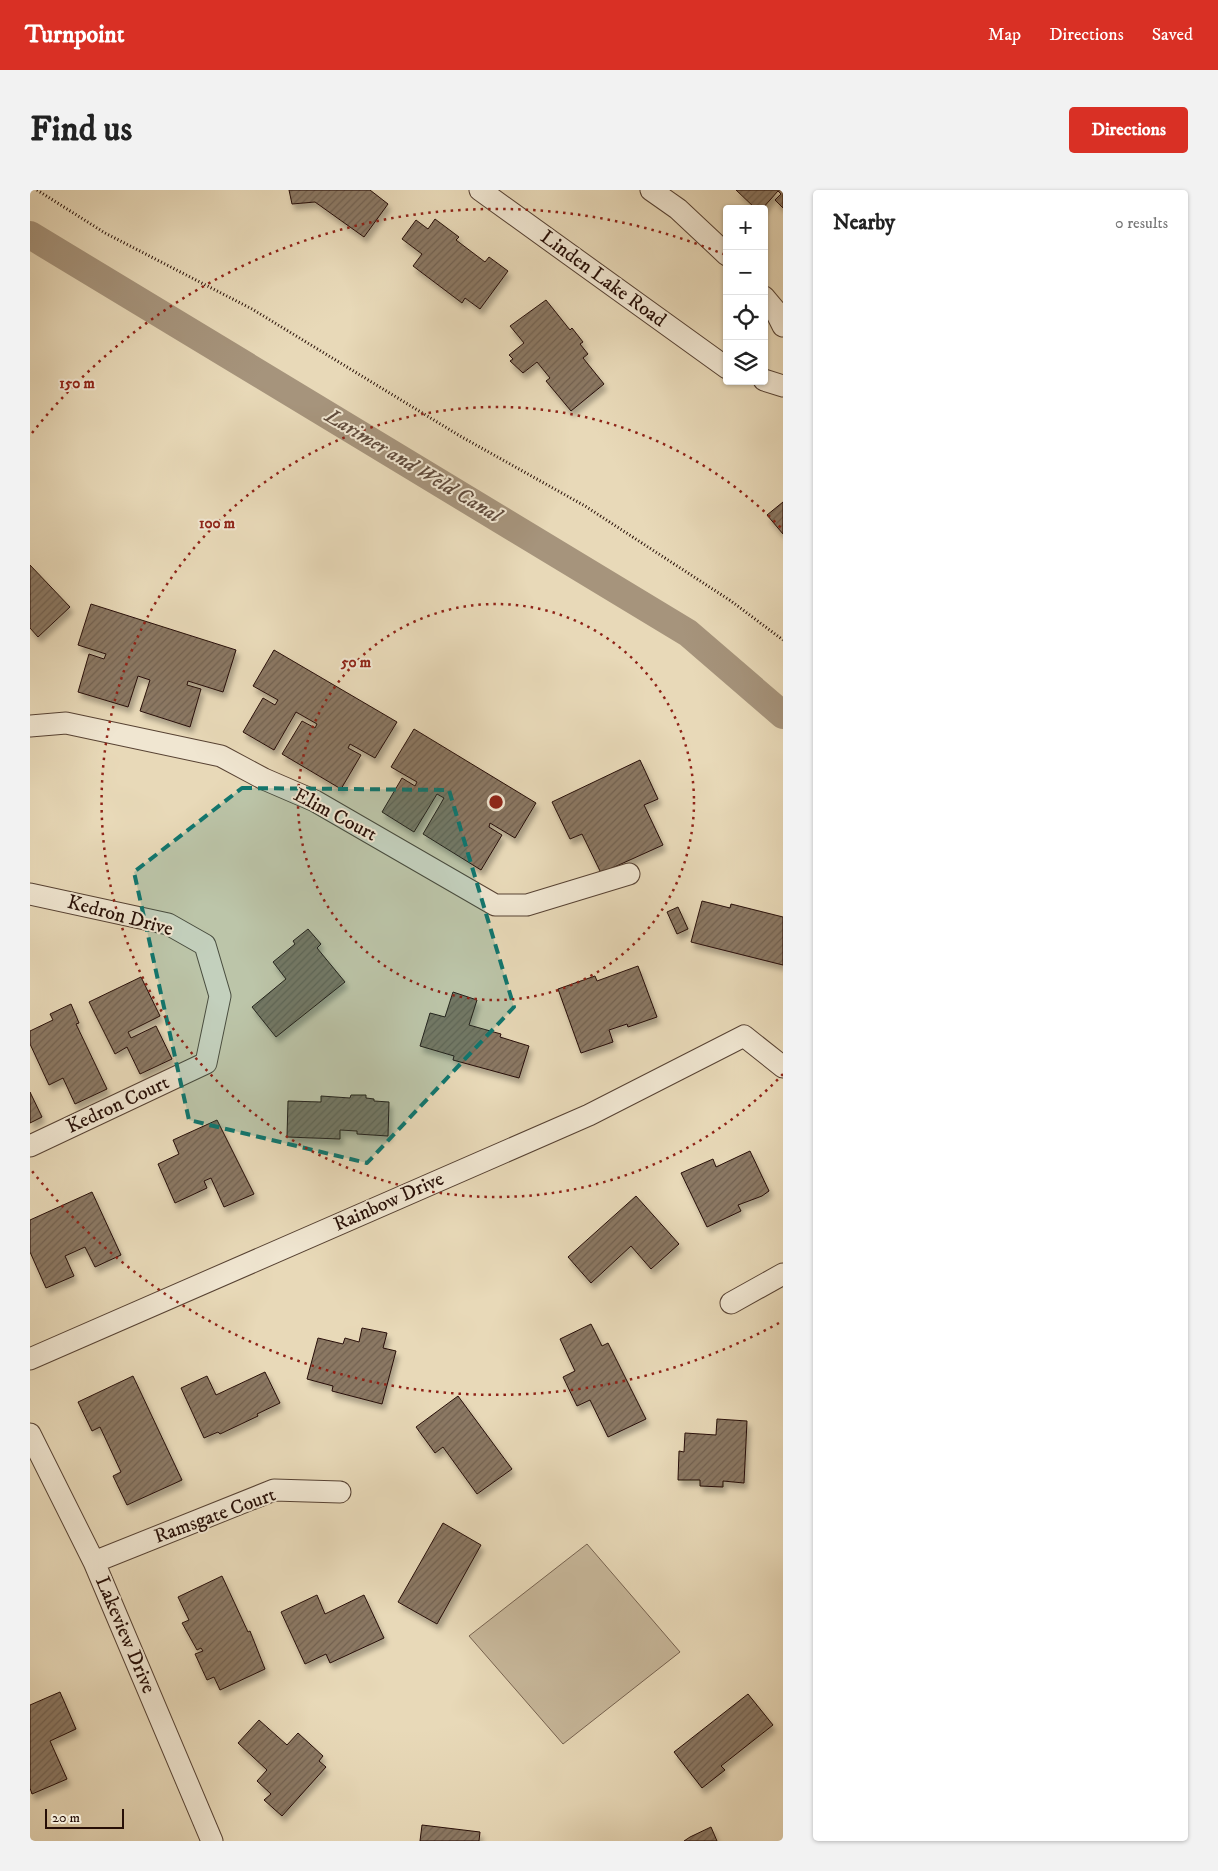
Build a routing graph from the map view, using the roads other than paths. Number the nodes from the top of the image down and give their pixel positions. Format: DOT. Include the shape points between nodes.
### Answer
graph roads {
  1 [pos="480,190"];
  2 [pos="651,190"];
  3 [pos="723,251"];
  4 [pos="768,302"];
  5 [pos="783,326"];
  6 [pos="723,365"];
  7 [pos="768,381"];
  8 [pos="783,386"];
  9 [pos="30,726"];
  10 [pos="629,874"];
  11 [pos="30,894"];
  12 [pos="206,1063"];
  13 [pos="783,1067"];
  14 [pos="30,1146"];
  15 [pos="783,1274"];
  16 [pos="731,1303"];
  17 [pos="30,1359"];
  18 [pos="30,1434"];
  19 [pos="340,1492"];
  20 [pos="94,1562"];
  21 [pos="212,1841"];
  1 -- 6 [label="street, Linden Lake Road"];
  2 -- 3 [label="street" via="678,209"];
  4 -- 5 [label="street"];
  7 -- 8 [label="street"];
  9 -- 10 [label="street, Elim Court" via="66,722 221,756 264,780 315,800 495,905 527,905"];
  11 -- 12 [label="street, Kedron Drive" via="168,924 205,945 220,996"];
  12 -- 14 [label="street, Kedron Court"];
  13 -- 17 [label="street, Rainbow Drive" via="744,1036 589,1115"];
  15 -- 16 [label="street"];
  18 -- 20 [label="street, Lakeview Drive"];
  19 -- 20 [label="street, Ramsgate Court" via="274,1490"];
  20 -- 21 [label="street, Lakeview Drive"];
}
